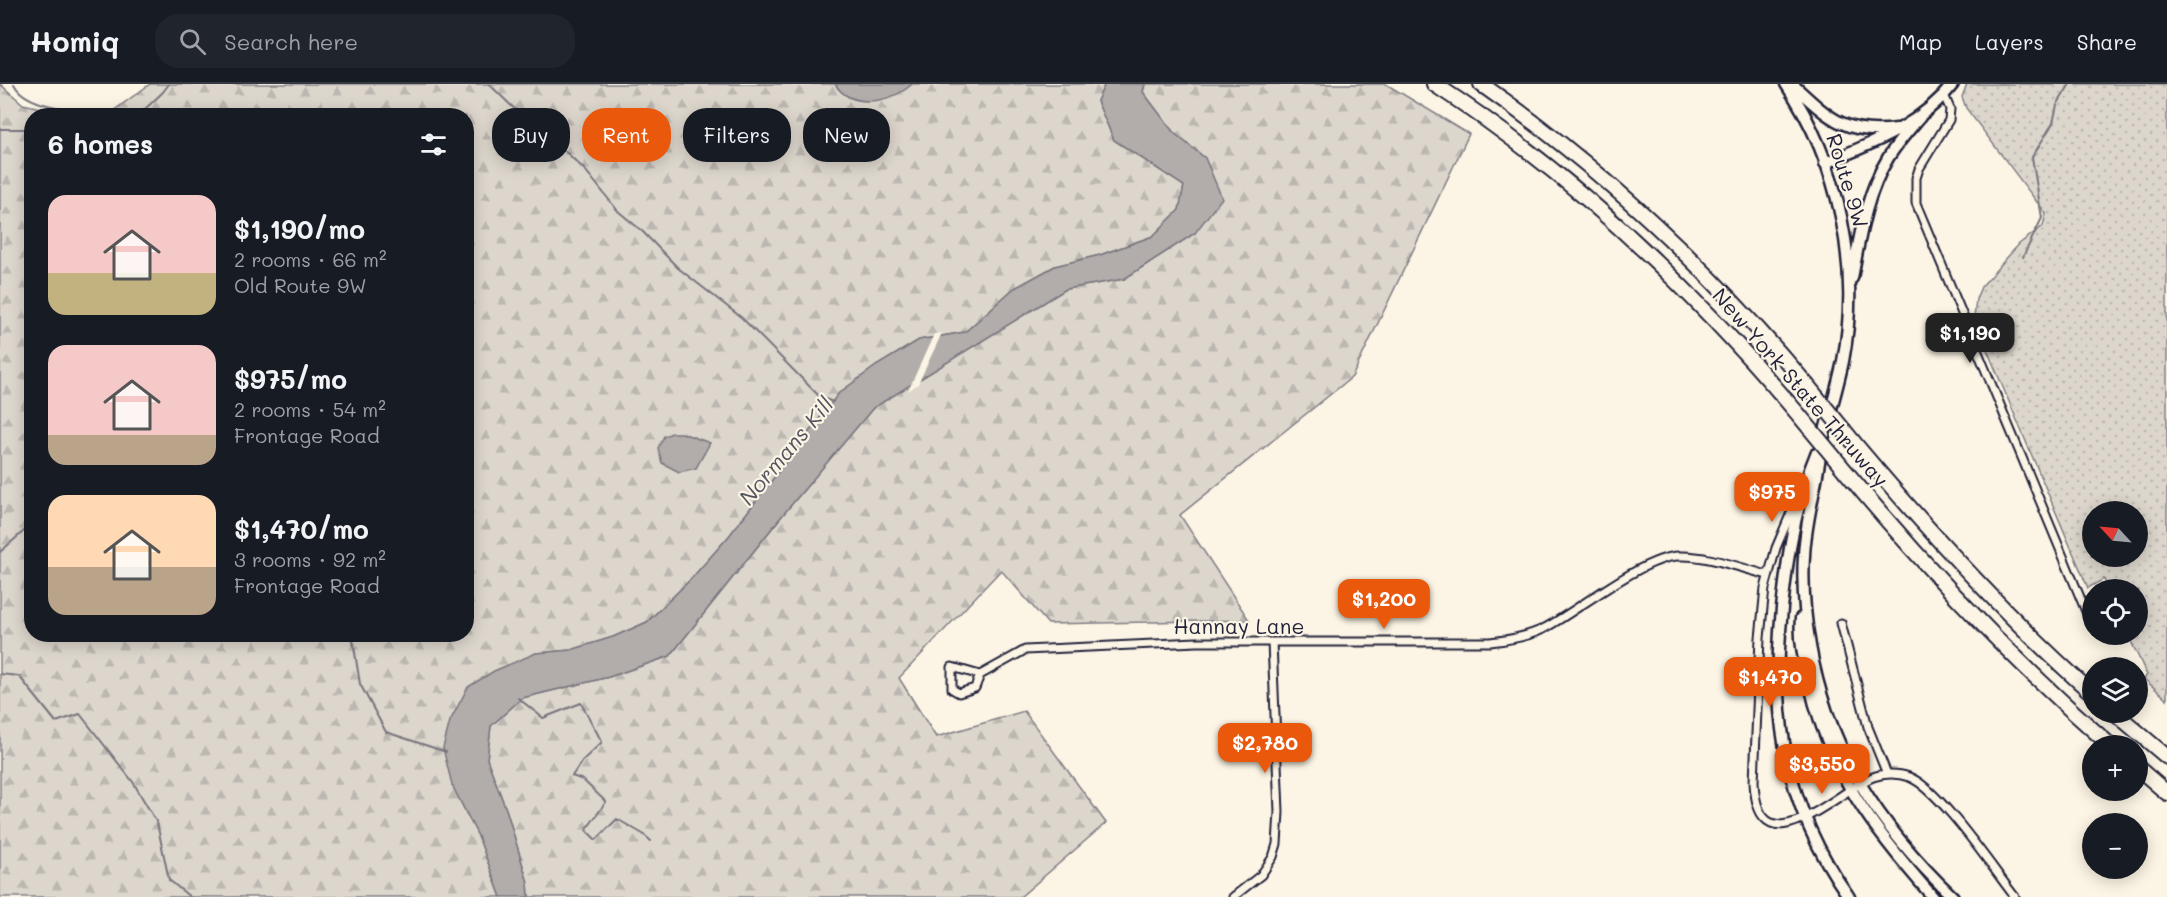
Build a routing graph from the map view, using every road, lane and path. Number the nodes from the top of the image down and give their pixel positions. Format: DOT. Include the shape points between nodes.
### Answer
graph roads {
  1 [pos="1434,84"];
  2 [pos="1481,84"];
  3 [pos="1786,84"];
  4 [pos="1792,84"];
  5 [pos="1953,84"];
  6 [pos="1944,94"];
  7 [pos="1920,117"];
  8 [pos="1903,128"];
  9 [pos="1825,163"];
  10 [pos="1848,296"];
  11 [pos="1824,435"];
  12 [pos="1805,482"];
  13 [pos="1768,575"];
  14 [pos="2082,602"];
  15 [pos="1841,623"];
  16 [pos="1272,642"];
  17 [pos="981,675"];
  18 [pos="2082,684"];
  19 [pos="2127,723"];
  20 [pos="2099,735"];
  21 [pos="2167,757"];
  22 [pos="1887,774"];
  23 [pos="2148,776"];
  24 [pos="1855,788"];
  25 [pos="2167,792"];
  26 [pos="1805,819"];
  27 [pos="1233,897"];
  28 [pos="1849,897"];
  29 [pos="1933,897"];
  30 [pos="1953,897"];
  31 [pos="2015,897"];
  1 -- 20 [label="highway, New York State Thruway, bridge" via="1534,154 1631,237 1709,313 1915,553 1978,621"];
  2 -- 18 [label="highway, New York State Thruway, bridge" via="1565,146 1664,232 1728,295 1961,565"];
  3 -- 9 [label="main road, Route 9W"];
  4 -- 8 [label="main road" via="1843,124 1866,131"];
  5 -- 6 [label="main road"];
  6 -- 7 [label="main road"];
  6 -- 14 [label="street" via="1950,109 1948,120 1919,169 1916,203"];
  7 -- 8 [label="main road"];
  7 -- 10 [label="main road" via="1877,178"];
  8 -- 9 [label="main road"];
  9 -- 10 [label="main road, Route 9W" via="1843,230"];
  10 -- 11 [label="main road" via="1843,359"];
  11 -- 12 [label="main road"];
  11 -- 24 [label="main road" via="1806,528 1803,587 1809,643 1821,698"];
  12 -- 13 [label="street" via="1779,538"];
  12 -- 26 [label="main road" via="1786,575 1777,668 1784,745"];
  13 -- 16 [label="street, Hannay Lane" via="1693,556 1670,556 1634,573 1543,629 1510,639"];
  13 -- 26 [label="street" via="1760,639 1756,800 1761,814 1774,824"];
  15 -- 22 [label="street" via="1868,728"];
  16 -- 17 [label="street, Hannay Lane" via="1025,651"];
  16 -- 27 [label="street" via="1280,812 1277,844 1261,875"];
  17 -- 17 [label="street, Hannay Lane" via="975,688 959,693 952,688 952,668"];
  19 -- 21 [label="highway"];
  22 -- 24 [label="street"];
  22 -- 31 [label="street" via="1909,777 1929,790"];
  23 -- 25 [label="highway"];
  24 -- 26 [label="street"];
  24 -- 29 [label="main road" via="1884,840"];
  24 -- 30 [label="main road"];
  26 -- 28 [label="main road"];
}
